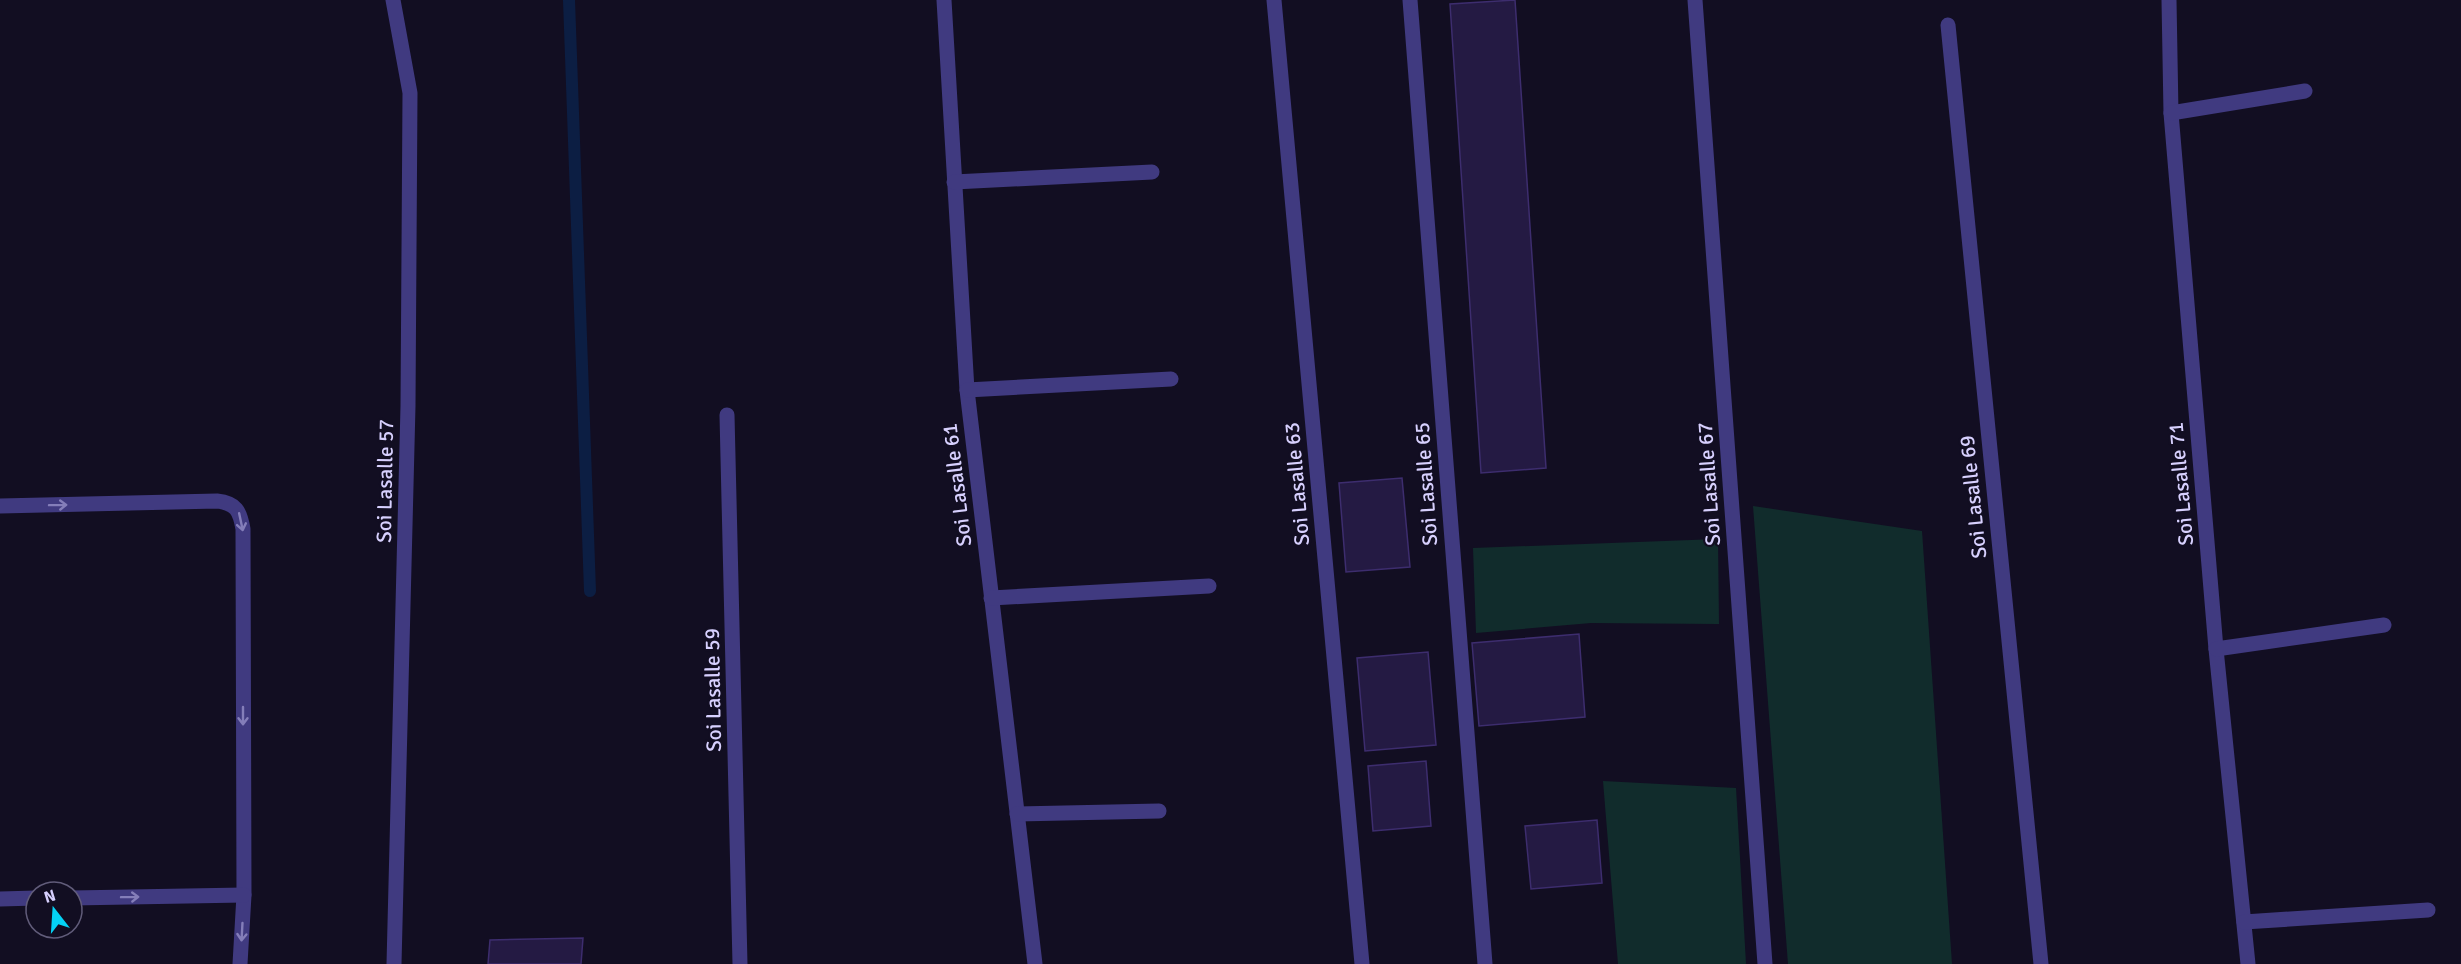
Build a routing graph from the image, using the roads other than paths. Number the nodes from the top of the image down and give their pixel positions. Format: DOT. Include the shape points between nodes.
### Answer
graph roads {
  1 [pos="393,0"];
  2 [pos="944,0"];
  3 [pos="1274,0"];
  4 [pos="1410,0"];
  5 [pos="1695,0"];
  6 [pos="2169,0"];
  7 [pos="1948,25"];
  8 [pos="2305,91"];
  9 [pos="2171,113"];
  10 [pos="1152,172"];
  11 [pos="954,182"];
  12 [pos="1171,379"];
  13 [pos="967,390"];
  14 [pos="727,415"];
  15 [pos="0,506"];
  16 [pos="1209,586"];
  17 [pos="991,598"];
  18 [pos="2384,625"];
  19 [pos="2216,649"];
  20 [pos="1160,811"];
  21 [pos="1017,814"];
  22 [pos="244,895"];
  23 [pos="24,898"];
  24 [pos="84,898"];
  25 [pos="0,899"];
  26 [pos="2428,910"];
  27 [pos="2244,922"];
  28 [pos="240,964"];
  29 [pos="394,964"];
  30 [pos="740,964"];
  31 [pos="1035,964"];
  32 [pos="1362,964"];
  33 [pos="1485,964"];
  34 [pos="1765,964"];
  35 [pos="2041,964"];
  36 [pos="2248,964"];
  1 -- 29 [label="street, Soi Lasalle 57" via="410,93 408,406"];
  2 -- 11 [label="street, Soi Lasalle 61"];
  3 -- 32 [label="street, Soi Lasalle 63"];
  4 -- 33 [label="street, Soi Lasalle 65"];
  5 -- 34 [label="street, Soi Lasalle 67"];
  6 -- 9 [label="street, Soi Lasalle 71"];
  7 -- 35 [label="street, Soi Lasalle 69"];
  8 -- 9 [label="street"];
  9 -- 19 [label="street, Soi Lasalle 71"];
  10 -- 11 [label="street"];
  11 -- 13 [label="street, Soi Lasalle 61"];
  12 -- 13 [label="street"];
  13 -- 17 [label="street, Soi Lasalle 61"];
  14 -- 30 [label="street, Soi Lasalle 59"];
  15 -- 22 [label="street, one-way" via="217,501 230,502 237,508 243,529"];
  16 -- 17 [label="street"];
  17 -- 21 [label="street, Soi Lasalle 61"];
  18 -- 19 [label="street"];
  19 -- 27 [label="street, Soi Lasalle 71"];
  20 -- 21 [label="street"];
  21 -- 31 [label="street, Soi Lasalle 61"];
  24 -- 22 [label="street, one-way"];
  22 -- 28 [label="street, one-way"];
  23 -- 25 [label="street"];
  26 -- 27 [label="street"];
  27 -- 36 [label="street, Soi Lasalle 71"];
}
